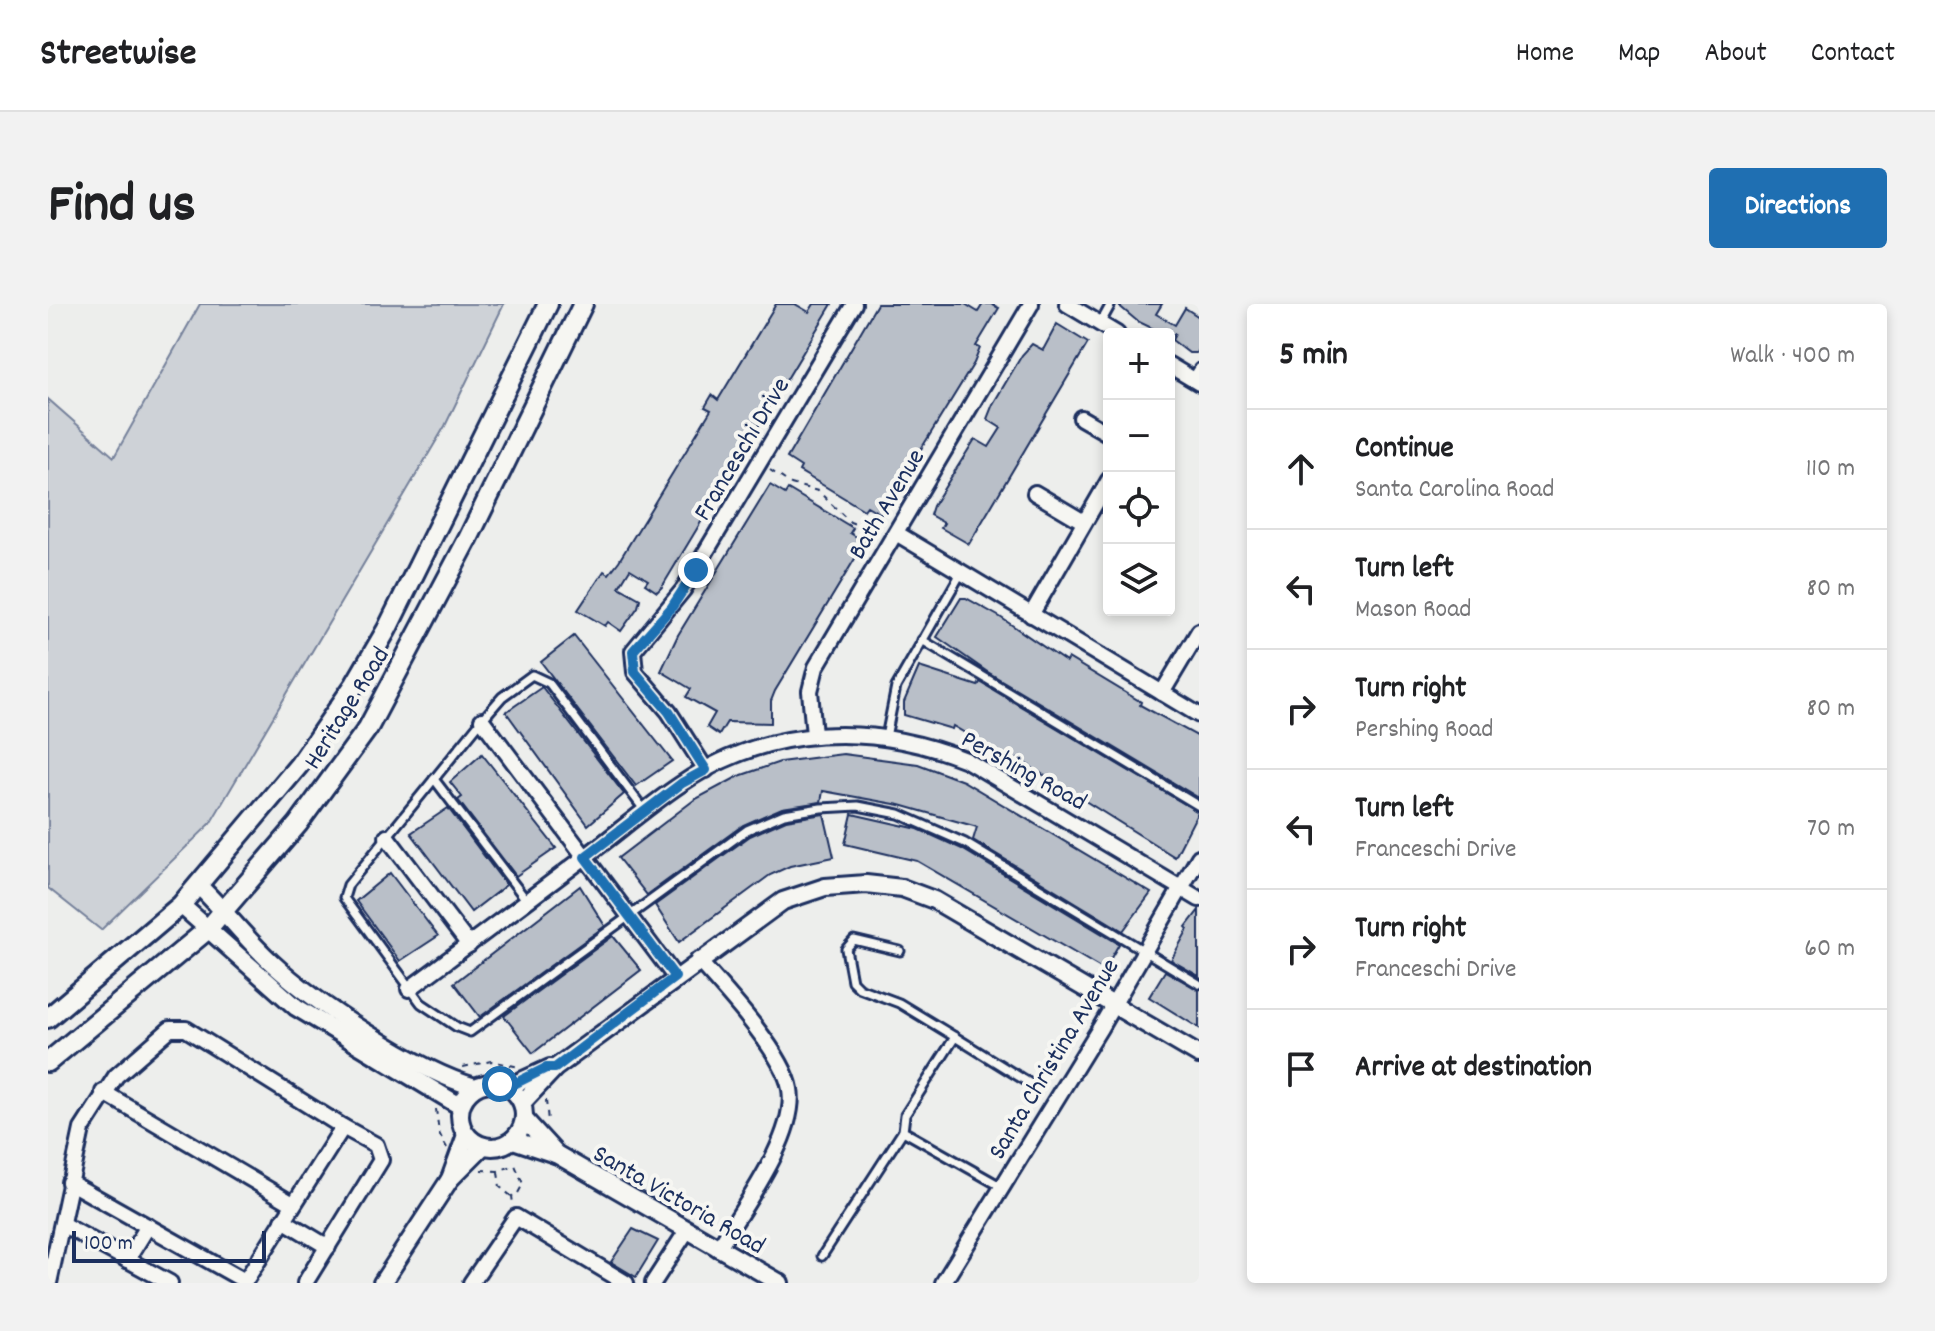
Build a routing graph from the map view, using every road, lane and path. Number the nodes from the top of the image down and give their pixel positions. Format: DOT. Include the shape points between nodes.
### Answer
graph roads {
  1 [pos="548,304"];
  2 [pos="583,304"];
  3 [pos="854,304"];
  4 [pos="1031,304"];
  5 [pos="1067,304"];
  6 [pos="1111,304"];
  7 [pos="1100,324"];
  8 [pos="1107,328"];
  9 [pos="1175,371"];
  10 [pos="1197,377"];
  11 [pos="1081,418"];
  12 [pos="1103,431"];
  13 [pos="759,463"];
  14 [pos="1103,490"];
  15 [pos="1035,493"];
  16 [pos="1084,522"];
  17 [pos="893,537"];
  18 [pos="961,573"];
  19 [pos="1031,615"];
  20 [pos="1199,631"];
  21 [pos="922,640"];
  22 [pos="1162,693"];
  23 [pos="1199,715"];
  24 [pos="482,720"];
  25 [pos="814,735"];
  26 [pos="886,737"];
  27 [pos="706,770"];
  28 [pos="434,779"];
  29 [pos="1199,806"];
  30 [pos="645,811"];
  31 [pos="387,837"];
  32 [pos="585,857"];
  33 [pos="1199,857"];
  34 [pos="198,885"];
  35 [pos="1181,888"];
  36 [pos="1199,899"];
  37 [pos="527,901"];
  38 [pos="181,905"];
  39 [pos="225,911"];
  40 [pos="628,914"];
  41 [pos="207,930"];
  42 [pos="469,945"];
  43 [pos="900,951"];
  44 [pos="1143,951"];
  45 [pos="698,960"];
  46 [pos="675,977"];
  47 [pos="1199,984"];
  48 [pos="409,989"];
  49 [pos="1113,1004"];
  50 [pos="48,1018"];
  51 [pos="955,1037"];
  52 [pos="1199,1055"];
  53 [pos="48,1062"];
  54 [pos="555,1068"];
  55 [pos="458,1070"];
  56 [pos="529,1073"];
  57 [pos="1031,1084"];
  58 [pos="475,1087"];
  59 [pos="508,1087"];
  60 [pos="103,1092"];
  61 [pos="543,1092"];
  62 [pos="438,1100"];
  63 [pos="460,1106"];
  64 [pos="523,1111"];
  65 [pos="343,1127"];
  66 [pos="903,1131"];
  67 [pos="546,1134"];
  68 [pos="466,1135"];
  69 [pos="513,1140"];
  70 [pos="483,1146"];
  71 [pos="451,1153"];
  72 [pos="556,1154"];
  73 [pos="472,1167"];
  74 [pos="498,1171"];
  75 [pos="450,1179"];
  76 [pos="69,1182"];
  77 [pos="1002,1188"];
  78 [pos="512,1196"];
  79 [pos="293,1204"];
  80 [pos="516,1217"];
  81 [pos="283,1220"];
  82 [pos="62,1224"];
  83 [pos="148,1226"];
  84 [pos="686,1232"];
  85 [pos="328,1247"];
  86 [pos="718,1249"];
  87 [pos="822,1256"];
  88 [pos="127,1260"];
  89 [pos="602,1277"];
  90 [pos="244,1282"];
  91 [pos="49,1283"];
  92 [pos="170,1283"];
  93 [pos="305,1283"];
  94 [pos="382,1283"];
  95 [pos="471,1283"];
  96 [pos="626,1283"];
  97 [pos="653,1283"];
  98 [pos="780,1283"];
  99 [pos="943,1283"];
  1 -- 34 [label="main road, Heritage Road" via="355,684 299,765"];
  2 -- 39 [label="main road, Heritage Road" via="368,728"];
  3 -- 13 [label="street, Franceschi Drive"];
  4 -- 17 [label="street, Bath Avenue"];
  5 -- 7 [label="street"];
  6 -- 7 [label="lane"];
  7 -- 8 [label="street"];
  9 -- 10 [label="street"];
  11 -- 12 [label="street"];
  13 -- 17 [label="path" via="791,484 818,491 850,522"];
  13 -- 27 [label="street, Franceschi Drive" via="683,590 631,659"];
  14 -- 16 [label="street"];
  15 -- 16 [label="street"];
  16 -- 19 [label="street"];
  17 -- 18 [label="street"];
  17 -- 25 [label="street, Bath Avenue" via="816,667 810,691"];
  18 -- 19 [label="street"];
  18 -- 21 [label="lane"];
  19 -- 22 [label="street"];
  20 -- 22 [label="street"];
  21 -- 26 [label="lane" via="896,687"];
  21 -- 29 [label="lane"];
  22 -- 23 [label="street"];
  24 -- 28 [label="lane"];
  24 -- 30 [label="lane" via="525,677 541,676"];
  24 -- 32 [label="street"];
  25 -- 26 [label="street, Pershing Road"];
  25 -- 27 [label="street, Pershing Road" via="775,741"];
  26 -- 35 [label="street, Pershing Road" via="966,760"];
  27 -- 30 [label="street, Pershing Road"];
  28 -- 31 [label="lane"];
  28 -- 37 [label="lane"];
  30 -- 32 [label="street, Pershing Road"];
  31 -- 42 [label="street"];
  31 -- 48 [label="lane" via="348,885 344,898"];
  32 -- 37 [label="street, Pershing Road"];
  32 -- 40 [label="street"];
  33 -- 35 [label="street, Santa Christina Avenue"];
  34 -- 38 [label="main road, Heritage Road"];
  34 -- 39 [label="street"];
  35 -- 36 [label="street, Pershing Road"];
  35 -- 44 [label="street, Santa Christina Avenue"];
  37 -- 42 [label="street, Pershing Road"];
  38 -- 41 [label="street"];
  38 -- 50 [label="main road, Heritage Road"];
  39 -- 41 [label="main road, Heritage Road"];
  39 -- 58 [label="street" via="271,962 332,1009 450,1080"];
  40 -- 44 [label="lane" via="747,830 784,814 858,806 931,826"];
  40 -- 46 [label="street"];
  40 -- 48 [label="lane" via="470,1032 432,1012"];
  41 -- 53 [label="main road, Heritage Road"];
  41 -- 63 [label="street" via="296,1007"];
  42 -- 48 [label="street, Pershing Road"];
  43 -- 51 [label="lane" via="854,940 846,949 852,981"];
  44 -- 47 [label="lane"];
  44 -- 49 [label="street, Santa Christina Avenue"];
  45 -- 46 [label="street"];
  45 -- 49 [label="street" via="783,901 825,887 880,885 917,893 952,909"];
  45 -- 86 [label="street" via="768,1046 790,1089 784,1135"];
  46 -- 54 [label="street"];
  49 -- 52 [label="street"];
  49 -- 77 [label="street, Santa Christina Avenue"];
  51 -- 57 [label="lane"];
  51 -- 66 [label="lane" via="905,1115"];
  54 -- 59 [label="street"];
  54 -- 64 [label="street"];
  55 -- 56 [label="path" via="491,1061"];
  58 -- 59 [label="street" via="492,1082"];
  58 -- 63 [label="street"];
  59 -- 64 [label="street"];
  60 -- 65 [label="street" via="164,1034 186,1029"];
  60 -- 76 [label="street" via="78,1136"];
  60 -- 79 [label="street"];
  61 -- 67 [label="path"];
  62 -- 71 [label="path" via="439,1133"];
  63 -- 68 [label="street"];
  64 -- 69 [label="street"];
  64 -- 72 [label="street, Santa Victoria Road"];
  65 -- 79 [label="street"];
  65 -- 85 [label="street" via="376,1145 381,1160"];
  66 -- 77 [label="lane"];
  66 -- 87 [label="lane"];
  68 -- 70 [label="street"];
  68 -- 75 [label="street"];
  69 -- 70 [label="street" via="499,1147"];
  69 -- 72 [label="street, Santa Victoria Road"];
  70 -- 75 [label="street"];
  72 -- 84 [label="street, Santa Victoria Road"];
  73 -- 74 [label="path"];
  74 -- 78 [label="path" via="500,1187"];
  74 -- 78 [label="path" via="515,1165 523,1184"];
  75 -- 94 [label="street"];
  76 -- 82 [label="street"];
  76 -- 83 [label="street"];
  77 -- 99 [label="street, Santa Christina Avenue"];
  78 -- 80 [label="path"];
  79 -- 81 [label="street"];
  80 -- 89 [label="street"];
  80 -- 95 [label="street"];
  81 -- 85 [label="street"];
  81 -- 90 [label="street"];
  82 -- 88 [label="street"];
  82 -- 91 [label="street"];
  83 -- 88 [label="street"];
  83 -- 90 [label="street"];
  84 -- 86 [label="street, Santa Victoria Road"];
  84 -- 97 [label="street"];
  85 -- 93 [label="street"];
  86 -- 98 [label="street, Santa Victoria Road"];
  88 -- 92 [label="street"];
  89 -- 96 [label="street"];
}
